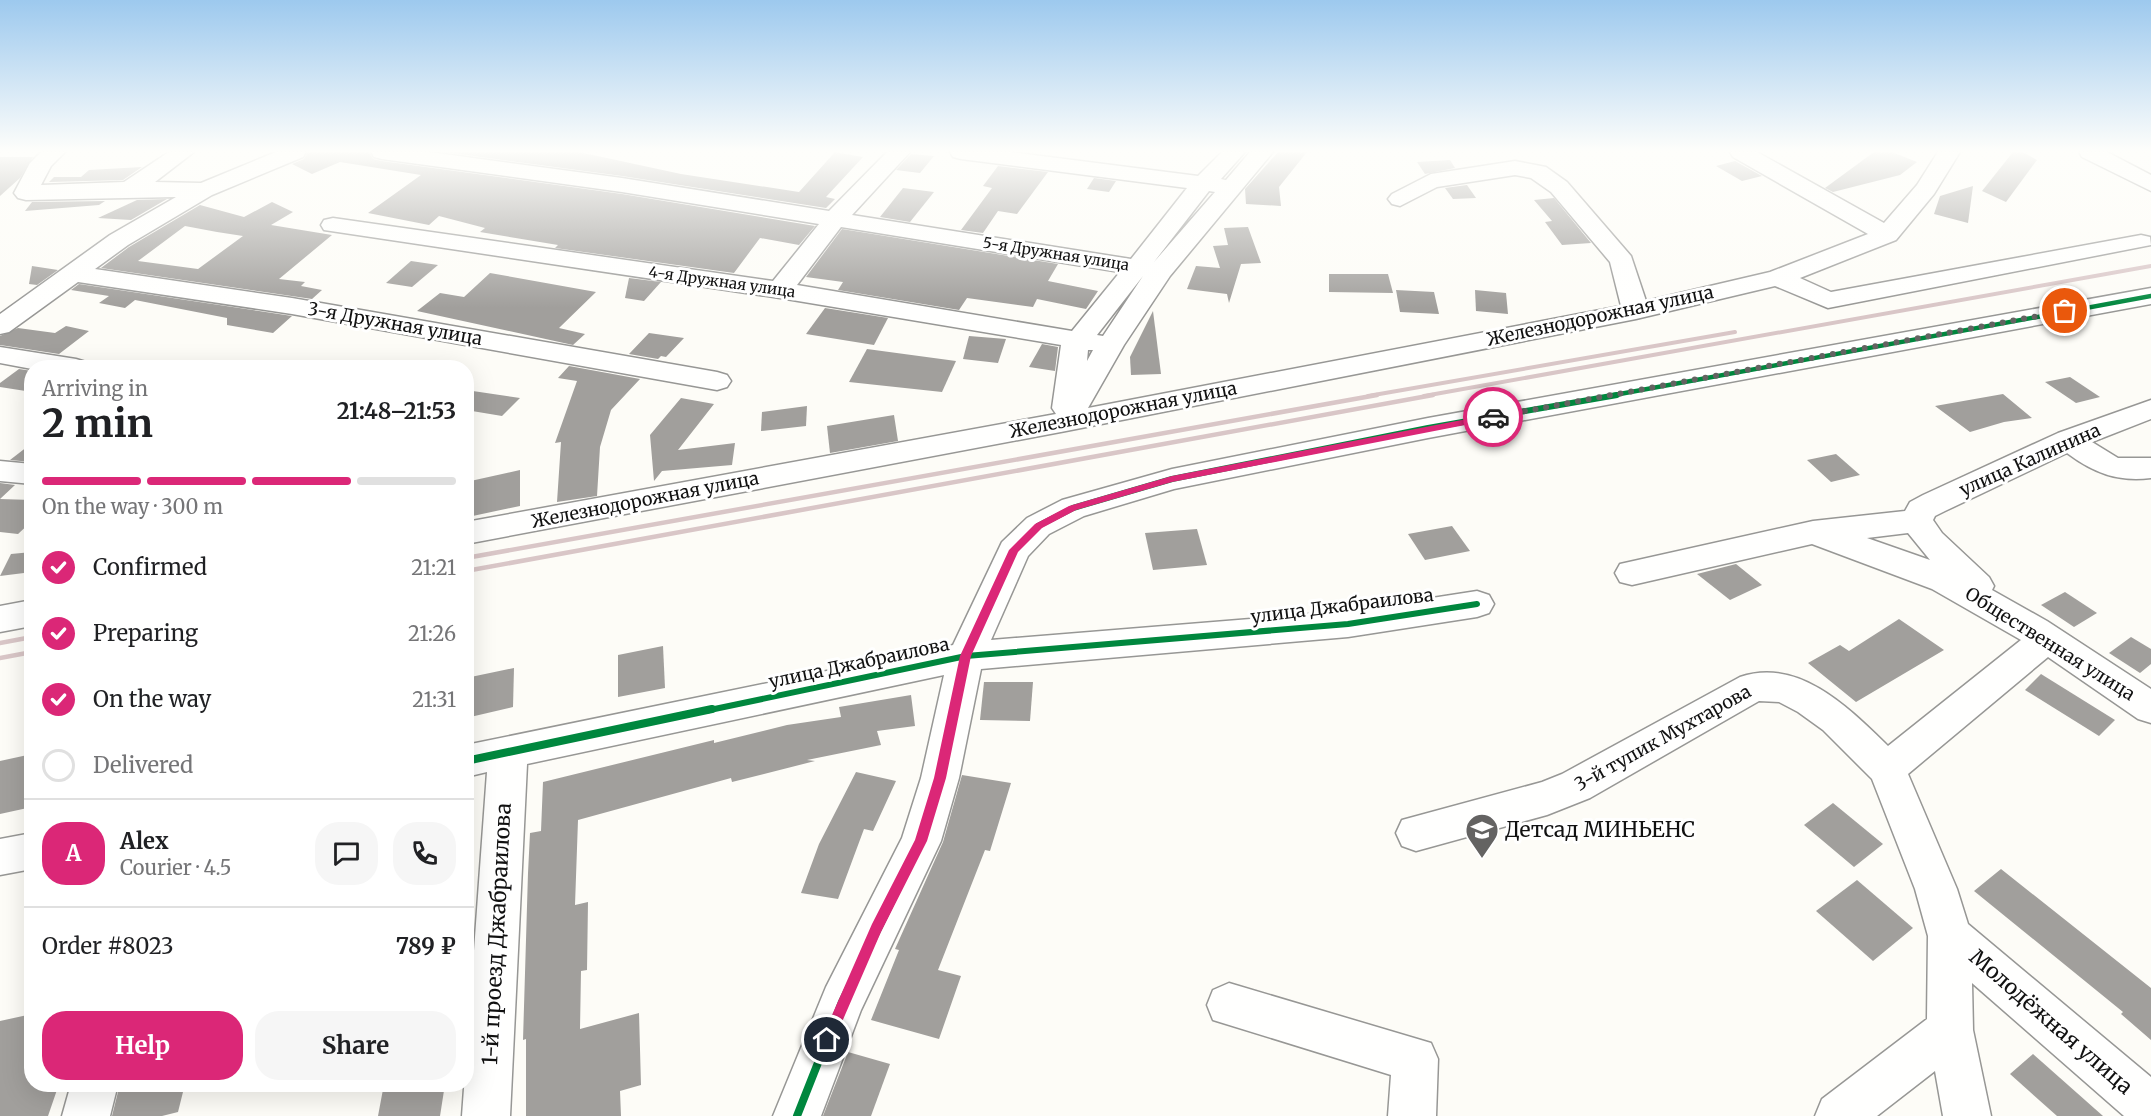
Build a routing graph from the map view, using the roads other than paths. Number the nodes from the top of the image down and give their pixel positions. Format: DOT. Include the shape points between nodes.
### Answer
graph roads {
  1 [pos="180,204"];
  2 [pos="734,204"];
  3 [pos="849,204"];
  4 [pos="1191,204"];
  5 [pos="1216,204"];
  6 [pos="1573,204"];
  7 [pos="1833,204"];
  8 [pos="1913,204"];
  9 [pos="835,219"];
  10 [pos="333,225"];
  11 [pos="1887,235"];
  12 [pos="2141,242"];
  13 [pos="1149,269"];
  14 [pos="72,273"];
  15 [pos="1778,278"];
  16 [pos="780,290"];
  17 [pos="2151,296"];
  18 [pos="1636,311"];
  19 [pos="0,326"];
  20 [pos="1080,340"];
  21 [pos="1110,345"];
  22 [pos="0,355"];
  23 [pos="29,360"];
  24 [pos="717,381"];
  25 [pos="2151,410"];
  26 [pos="1066,422"];
  27 [pos="2069,440"];
  28 [pos="2151,468"];
  29 [pos="0,471"];
  30 [pos="24,473"];
  31 [pos="1917,522"];
  32 [pos="474,532"];
  33 [pos="1813,532"];
  34 [pos="1632,573"];
  35 [pos="1477,604"];
  36 [pos="2002,610"];
  37 [pos="24,614"];
  38 [pos="0,619"];
  39 [pos="2046,639"];
  40 [pos="966,656"];
  41 [pos="2151,708"];
  42 [pos="508,753"];
  43 [pos="474,759"];
  44 [pos="1887,769"];
  45 [pos="1416,833"];
  46 [pos="24,852"];
  47 [pos="0,857"];
  48 [pos="1950,936"];
  49 [pos="1229,1005"];
  50 [pos="1950,1030"];
  51 [pos="93,1092"];
  52 [pos="2151,1108"];
  53 [pos="86,1116"];
  54 [pos="486,1116"];
  55 [pos="797,1116"];
  56 [pos="1412,1116"];
  57 [pos="1839,1116"];
  58 [pos="1967,1116"];
  1 -- 14 [label="street"];
  2 -- 9 [label="street, 5-я Дружная улица"];
  3 -- 9 [label="street"];
  4 -- 13 [label="street"];
  5 -- 13 [label="street"];
  6 -- 18 [label="street" via="1622,261"];
  7 -- 11 [label="street"];
  8 -- 11 [label="street"];
  9 -- 13 [label="street, 5-я Дружная улица"];
  9 -- 16 [label="street"];
  10 -- 16 [label="street, 4-я Дружная улица"];
  11 -- 15 [label="street, Железнодорожная улица"];
  12 -- 15 [label="street" via="1828,300"];
  13 -- 20 [label="street"];
  13 -- 21 [label="street"];
  14 -- 19 [label="street"];
  14 -- 24 [label="street, 3-я Дружная улица" via="292,306"];
  15 -- 18 [label="street, Железнодорожная улица"];
  16 -- 20 [label="street, 4-я Дружная улица"];
  17 -- 40 [label="street" via="1404,432 1172,479 1073,508 1038,526 1014,550"];
  18 -- 26 [label="street, Железнодорожная улица"];
  20 -- 21 [label="street, 4-я Дружная улица"];
  20 -- 26 [label="street" via="1075,345"];
  21 -- 26 [label="street"];
  22 -- 23 [label="street"];
  25 -- 27 [label="street, улица Калинина"];
  26 -- 32 [label="street, Железнодорожная улица"];
  27 -- 28 [label="street" via="2113,470"];
  27 -- 31 [label="street, улица Калинина" via="1921,510"];
  29 -- 30 [label="street"];
  31 -- 33 [label="street"];
  31 -- 36 [label="street" via="1930,541"];
  33 -- 34 [label="street"];
  33 -- 36 [label="street, Общественная улица" via="1922,570"];
  35 -- 40 [label="street, улица Джабраилова" via="1348,624"];
  36 -- 39 [label="street, Общественная улица"];
  37 -- 38 [label="street"];
  39 -- 41 [label="street, Общественная улица"];
  39 -- 44 [label="street"];
  40 -- 42 [label="street, улица Джабраилова"];
  40 -- 55 [label="street" via="940,778 921,841 842,1002"];
  42 -- 43 [label="street, улица Джабраилова"];
  42 -- 54 [label="street, 1-й проезд Джабраилова"];
  44 -- 45 [label="street, 3-й тупик Мухтарова" via="1836,719 1811,702 1786,689 1753,687 1557,794"];
  44 -- 48 [label="street" via="1936,889"];
  46 -- 47 [label="street"];
  48 -- 50 [label="street"];
  48 -- 52 [label="street, Молодёжная улица"];
  49 -- 56 [label="street" via="1415,1059"];
  50 -- 57 [label="street"];
  50 -- 58 [label="street"];
  51 -- 53 [label="street"];
}
